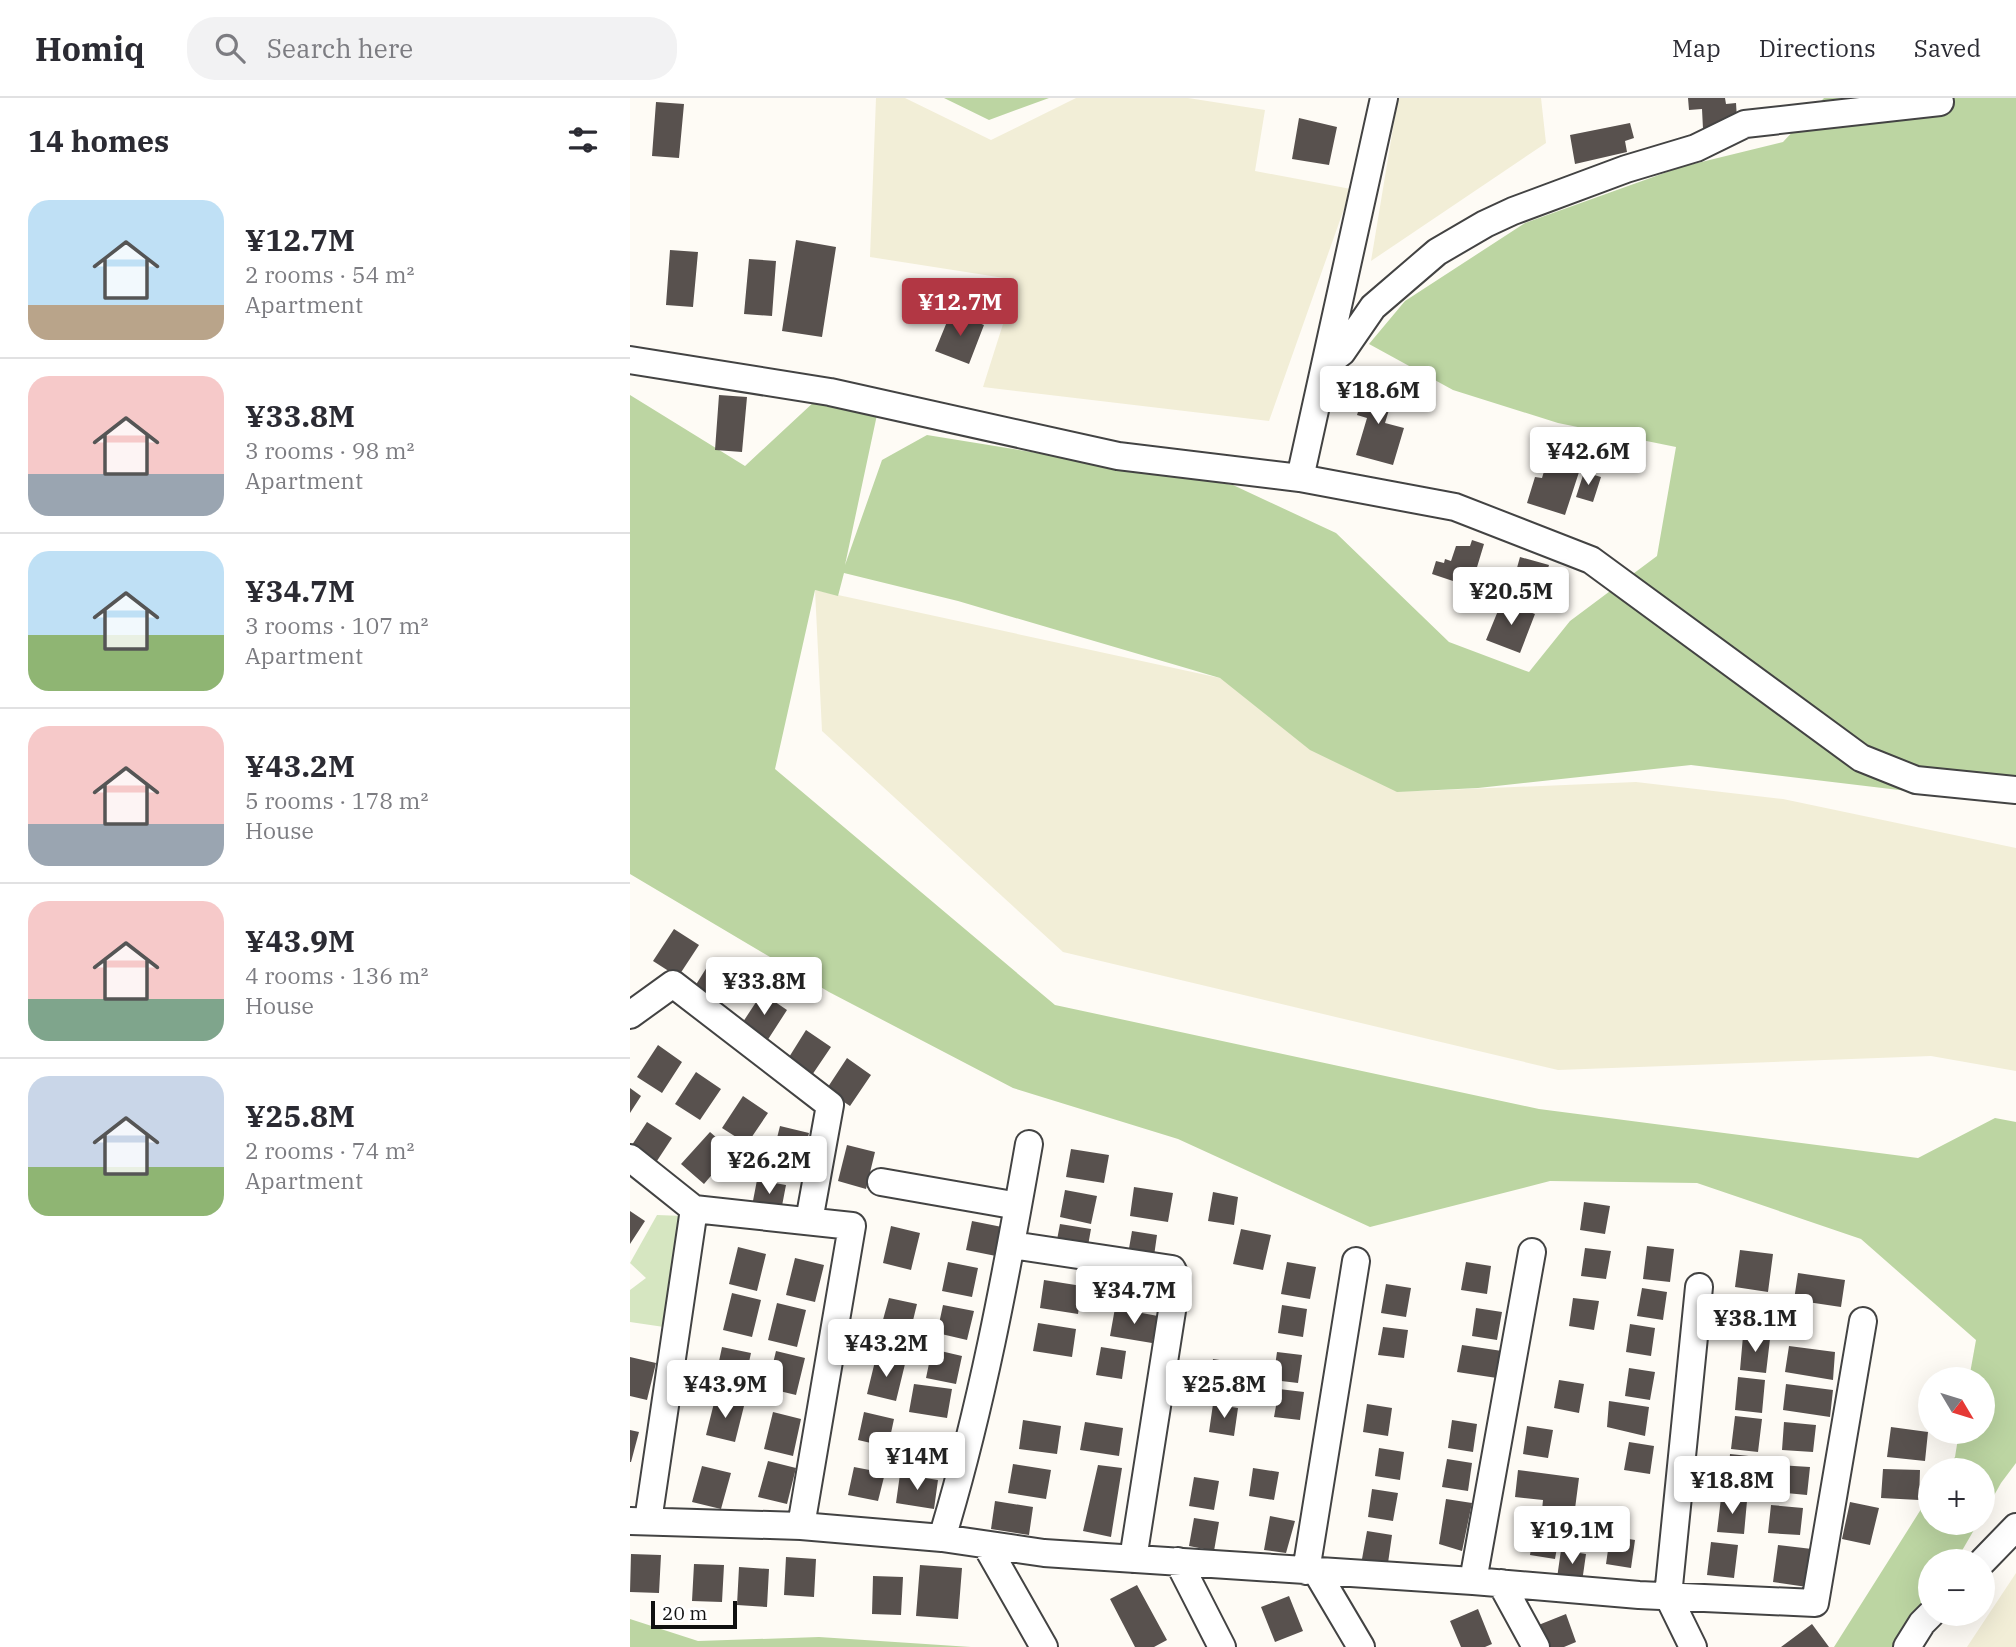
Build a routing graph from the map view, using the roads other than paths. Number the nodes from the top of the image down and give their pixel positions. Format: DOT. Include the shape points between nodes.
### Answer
graph roads {
  1 [pos="1384,98"];
  2 [pos="1940,102"];
  3 [pos="630,360"];
  4 [pos="1326,364"];
  5 [pos="1300,478"];
  6 [pos="2016,790"];
  7 [pos="630,1015"];
  8 [pos="1029,1144"];
  9 [pos="630,1158"];
  10 [pos="881,1182"];
  11 [pos="1018,1206"];
  12 [pos="694,1209"];
  13 [pos="809,1221"];
  14 [pos="1012,1245"];
  15 [pos="1532,1252"];
  16 [pos="1356,1261"];
  17 [pos="1699,1287"];
  18 [pos="1863,1321"];
  19 [pos="639,1521"];
  20 [pos="801,1526"];
  21 [pos="2016,1527"];
  22 [pos="942,1538"];
  23 [pos="986,1545"];
  24 [pos="1995,1549"];
  25 [pos="1133,1559"];
  26 [pos="1178,1561"];
  27 [pos="1311,1571"];
  28 [pos="1473,1581"];
  29 [pos="1500,1583"];
  30 [pos="1668,1596"];
  31 [pos="1920,1626"];
  32 [pos="1044,1647"];
  33 [pos="1222,1647"];
  34 [pos="1361,1647"];
  35 [pos="1536,1647"];
  36 [pos="1693,1647"];
  37 [pos="1907,1647"];
  1 -- 4 [label="street"];
  2 -- 4 [label="street" via="1745,124 1696,148 1513,211 1437,252 1373,307 1342,352"];
  3 -- 5 [label="street" via="830,392 1118,456"];
  4 -- 5 [label="street"];
  5 -- 6 [label="street" via="1455,507 1591,560 1861,758 1916,779"];
  7 -- 13 [label="street" via="673,984 830,1105"];
  8 -- 11 [label="street"];
  9 -- 12 [label="street"];
  10 -- 11 [label="street"];
  11 -- 14 [label="street"];
  12 -- 13 [label="street"];
  12 -- 19 [label="street"];
  13 -- 20 [label="street" via="852,1226"];
  14 -- 22 [label="street" via="960,1481"];
  14 -- 25 [label="street" via="1172,1269 1177,1279"];
  15 -- 28 [label="street"];
  16 -- 27 [label="street"];
  17 -- 30 [label="street"];
  18 -- 30 [label="street" via="1815,1603"];
  19 -- 20 [label="street"];
  20 -- 22 [label="street"];
  21 -- 24 [label="street"];
  22 -- 23 [label="street"];
  23 -- 25 [label="street"];
  23 -- 32 [label="street"];
  25 -- 26 [label="street"];
  26 -- 27 [label="street"];
  26 -- 33 [label="street"];
  27 -- 28 [label="street"];
  27 -- 34 [label="street"];
  28 -- 29 [label="street"];
  29 -- 30 [label="street"];
  29 -- 35 [label="street"];
  30 -- 36 [label="street"];
  31 -- 37 [label="street"];
}
